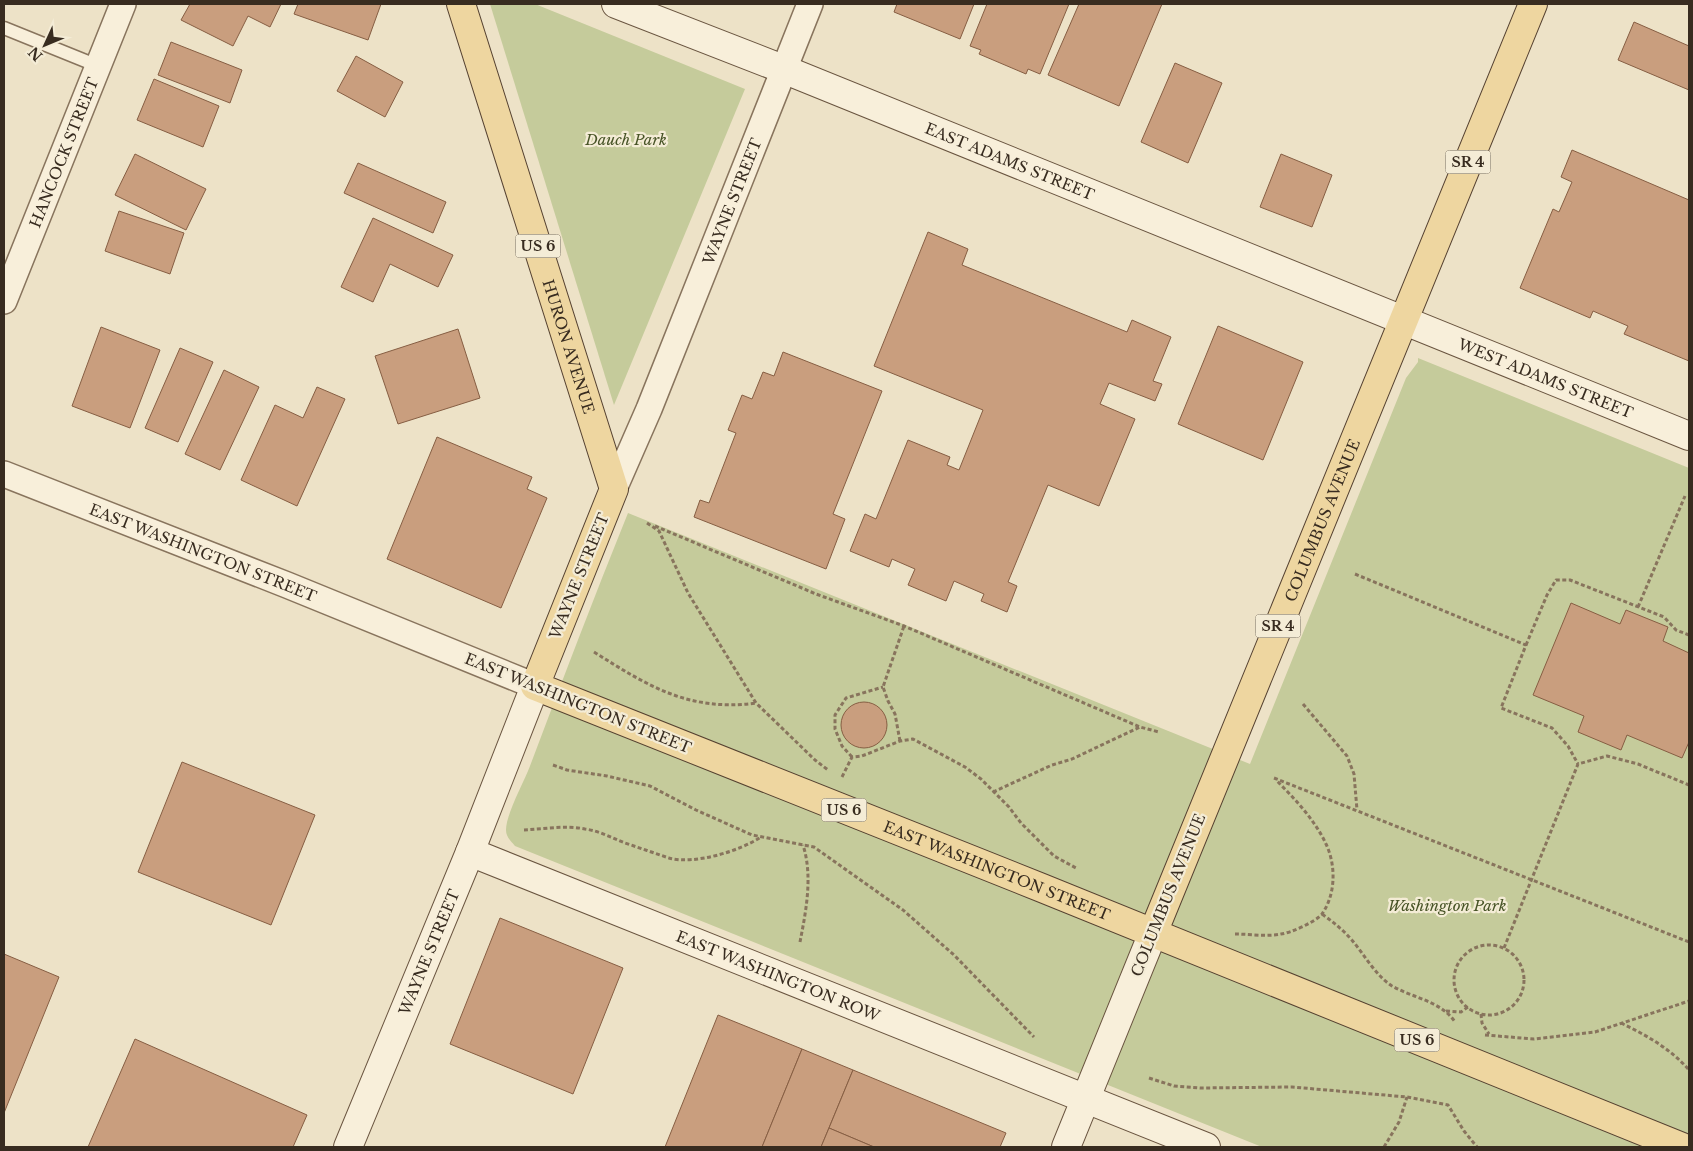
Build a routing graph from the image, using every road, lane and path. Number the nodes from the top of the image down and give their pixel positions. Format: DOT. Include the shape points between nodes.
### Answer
graph roads {
  1 [pos="123,4"];
  2 [pos="461,4"];
  3 [pos="616,4"];
  4 [pos="810,4"];
  5 [pos="1533,4"];
  6 [pos="4,28"];
  7 [pos="98,66"];
  8 [pos="783,70"];
  9 [pos="4,300"];
  10 [pos="1403,320"];
  11 [pos="1689,436"];
  12 [pos="4,474"];
  13 [pos="614,489"];
  14 [pos="1685,496"];
  15 [pos="1356,574"];
  16 [pos="1638,607"];
  17 [pos="904,626"];
  18 [pos="1689,636"];
  19 [pos="1526,645"];
  20 [pos="594,652"];
  21 [pos="535,686"];
  22 [pos="883,687"];
  23 [pos="756,703"];
  24 [pos="1303,704"];
  25 [pos="1140,727"];
  26 [pos="1159,732"];
  27 [pos="900,741"];
  28 [pos="852,757"];
  29 [pos="1578,764"];
  30 [pos="553,765"];
  31 [pos="832,773"];
  32 [pos="837,775"];
  33 [pos="1689,785"];
  34 [pos="993,792"];
  35 [pos="1357,810"];
  36 [pos="524,830"];
  37 [pos="761,836"];
  38 [pos="803,845"];
  39 [pos="470,852"];
  40 [pos="1082,872"];
  41 [pos="1530,879"];
  42 [pos="1322,914"];
  43 [pos="1153,933"];
  44 [pos="1232,933"];
  45 [pos="800,942"];
  46 [pos="1689,942"];
  47 [pos="1504,948"];
  48 [pos="1689,1001"];
  49 [pos="1468,1008"];
  50 [pos="1446,1011"];
  51 [pos="1481,1014"];
  52 [pos="1621,1023"];
  53 [pos="1457,1026"];
  54 [pos="1489,1034"];
  55 [pos="1482,1035"];
  56 [pos="1034,1037"];
  57 [pos="1689,1070"];
  58 [pos="1149,1078"];
  59 [pos="1407,1097"];
  60 [pos="1086,1098"];
  61 [pos="348,1147"];
  62 [pos="1066,1147"];
  63 [pos="1206,1147"];
  64 [pos="1384,1147"];
  65 [pos="1477,1147"];
  66 [pos="1682,1147"];
  1 -- 7 [label="street, HANCOCK STREET"];
  2 -- 13 [label="main road, HURON AVENUE / US 6"];
  3 -- 8 [label="street, EAST ADAMS STREET"];
  4 -- 8 [label="street, WAYNE STREET"];
  5 -- 10 [label="main road, COLUMBUS AVENUE / SR 4"];
  6 -- 7 [label="lane"];
  7 -- 9 [label="street, HANCOCK STREET"];
  8 -- 10 [label="street, EAST ADAMS STREET"];
  8 -- 13 [label="street, WAYNE STREET" via="649,409"];
  10 -- 11 [label="street, WEST ADAMS STREET"];
  10 -- 43 [label="main road, COLUMBUS AVENUE / SR 4"];
  12 -- 21 [label="street, EAST WASHINGTON STREET"];
  13 -- 21 [label="main road, WAYNE STREET"];
  14 -- 16 [label="path"];
  15 -- 19 [label="path"];
  16 -- 18 [label="path" via="1664,617 1676,630"];
  16 -- 19 [label="path" via="1570,580 1556,580"];
  17 -- 22 [label="path"];
  17 -- 23 [label="path" via="816,594 647,522 659,531 688,593"];
  17 -- 25 [label="path"];
  19 -- 29 [label="path" via="1501,708 1552,728"];
  20 -- 23 [label="path" via="670,695 723,706"];
  21 -- 39 [label="street, WAYNE STREET"];
  21 -- 43 [label="main road, EAST WASHINGTON STREET / US 6"];
  22 -- 27 [label="path" via="895,714"];
  22 -- 28 [label="path" via="846,698 835,715 835,729 842,746"];
  23 -- 31 [label="path"];
  24 -- 35 [label="path" via="1347,756 1354,774"];
  25 -- 26 [label="path"];
  25 -- 34 [label="path"];
  27 -- 28 [label="path"];
  27 -- 34 [label="path" via="913,739 965,766"];
  28 -- 32 [label="path" via="843,778"];
  29 -- 33 [label="path" via="1607,756 1638,764"];
  29 -- 41 [label="path"];
  30 -- 37 [label="path" via="650,786 716,820"];
  34 -- 40 [label="path" via="1054,856"];
  35 -- 41 [label="path"];
  35 -- 42 [label="path" via="1274,778 1316,828 1332,860 1332,887"];
  36 -- 37 [label="path" via="585,828 671,859 694,859 729,852 749,845"];
  37 -- 38 [label="path"];
  38 -- 45 [label="path" via="808,886"];
  38 -- 56 [label="path" via="814,847 903,910 954,955"];
  39 -- 60 [label="street, EAST WASHINGTON ROW"];
  39 -- 61 [label="street, WAYNE STREET"];
  41 -- 46 [label="path"];
  41 -- 47 [label="path"];
  42 -- 44 [label="path" via="1284,934"];
  42 -- 50 [label="path" via="1337,924 1392,986"];
  43 -- 60 [label="street, COLUMBUS AVENUE"];
  43 -- 66 [label="main road, US 6"];
  47 -- 49 [label="path" via="1481,946 1471,950 1456,967 1456,991"];
  47 -- 51 [label="path" via="1520,963 1524,974 1521,996 1504,1012"];
  48 -- 52 [label="path"];
  49 -- 50 [label="path" via="1461,1012"];
  49 -- 51 [label="path"];
  50 -- 53 [label="path"];
  51 -- 54 [label="path"];
  52 -- 54 [label="path" via="1595,1032 1556,1037 1517,1038"];
  52 -- 57 [label="path" via="1644,1034"];
  54 -- 55 [label="path"];
  58 -- 59 [label="path" via="1174,1086 1201,1088 1292,1087"];
  59 -- 64 [label="path" via="1400,1122"];
  59 -- 65 [label="path" via="1448,1104"];
  60 -- 62 [label="street, COLUMBUS AVENUE"];
  60 -- 63 [label="street, EAST WASHINGTON ROW"];
}
